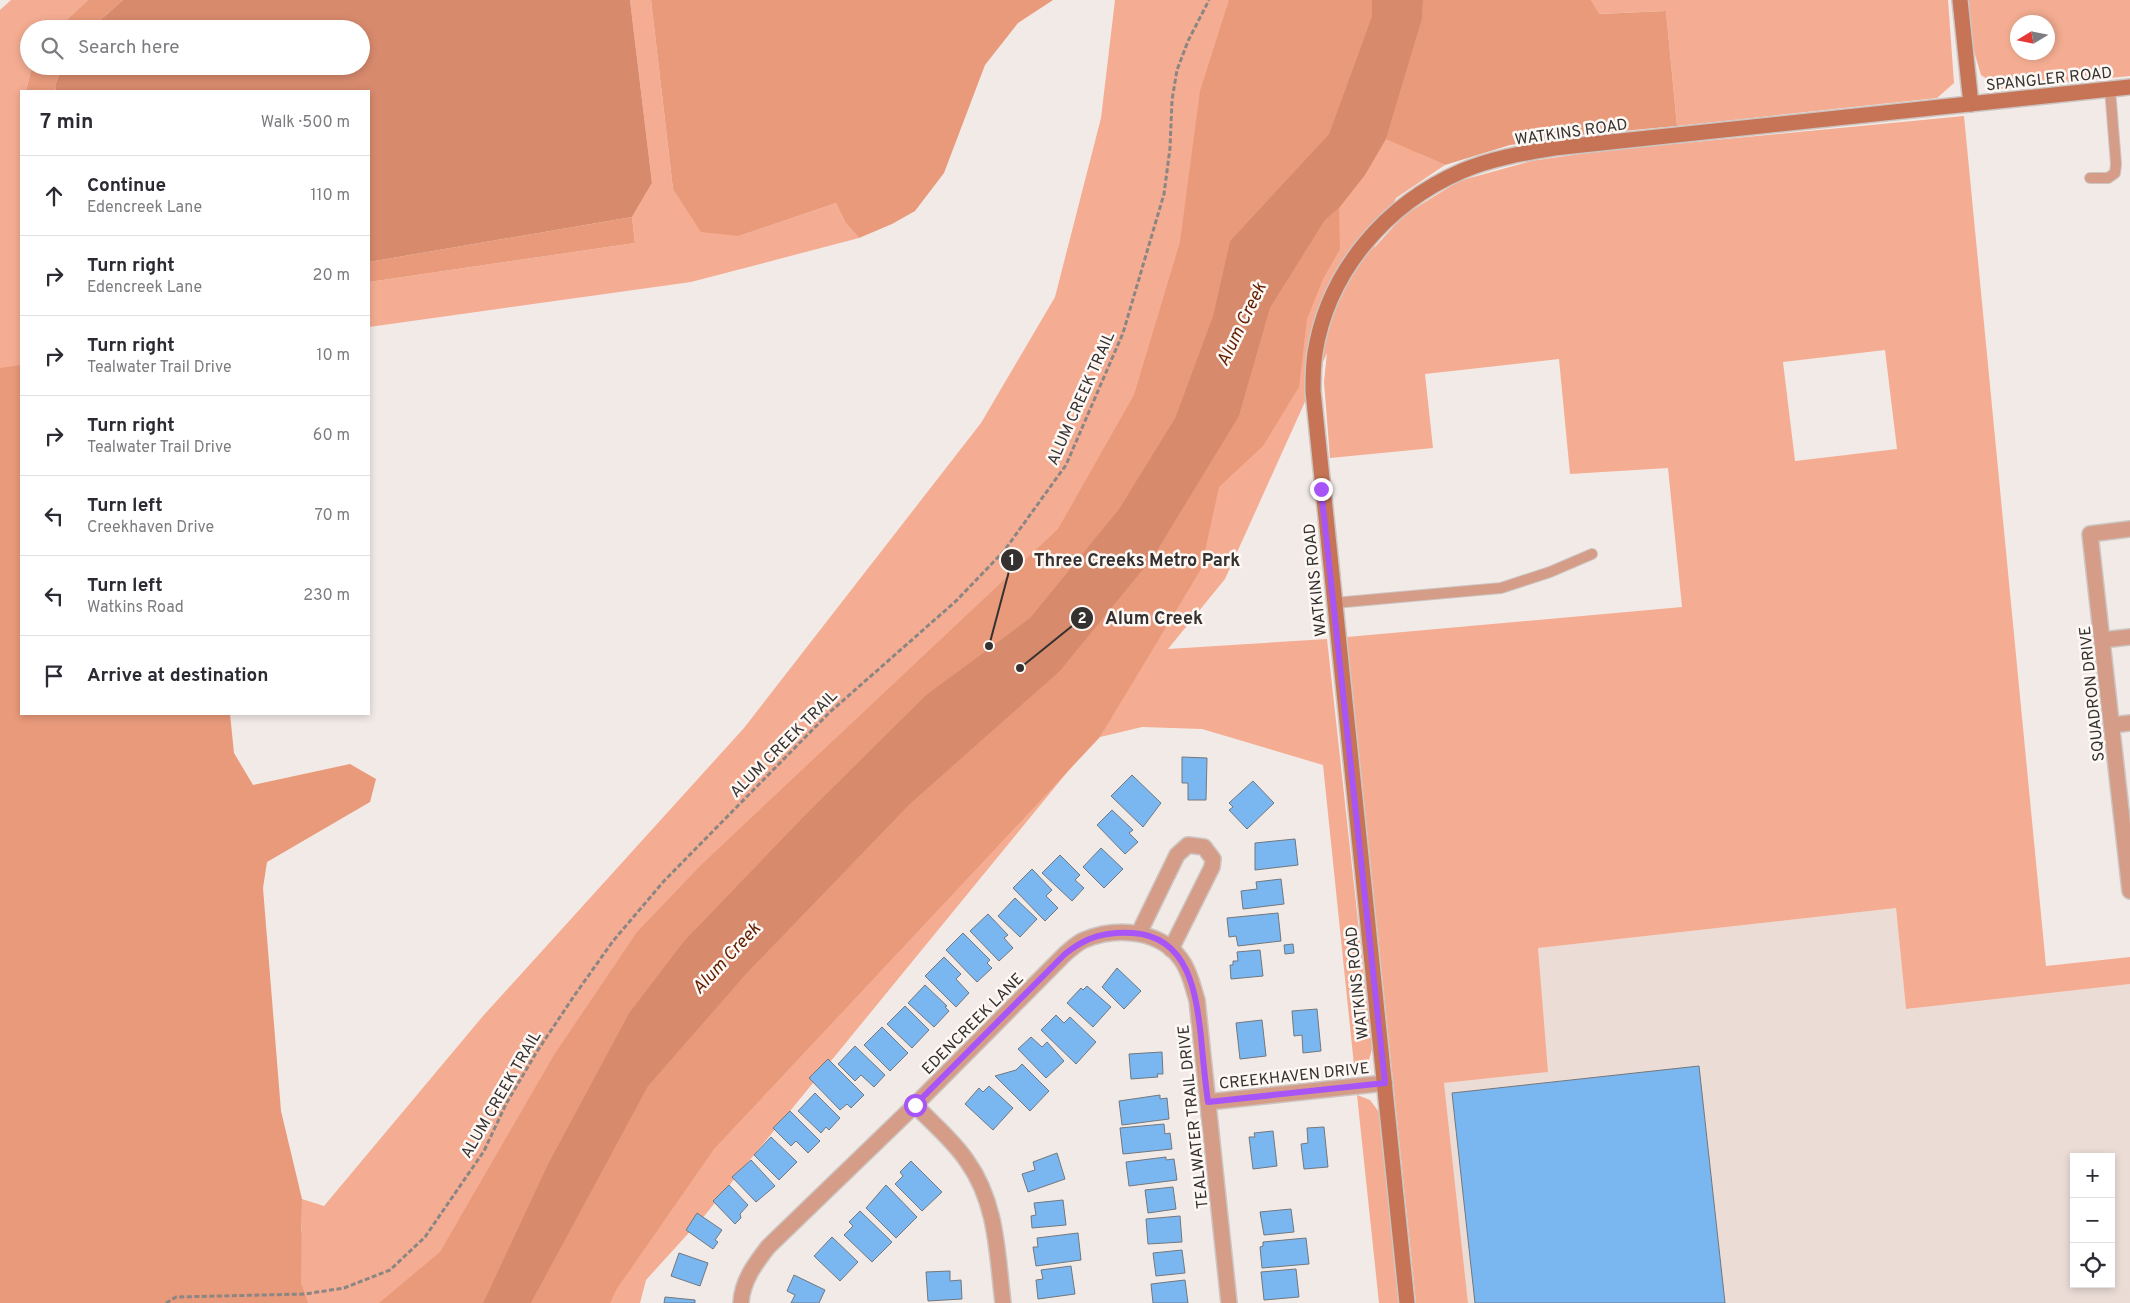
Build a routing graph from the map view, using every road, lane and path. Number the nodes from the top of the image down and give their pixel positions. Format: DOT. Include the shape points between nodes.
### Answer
graph roads {
  1 [pos="1209,0"];
  2 [pos="1960,0"];
  3 [pos="2130,87"];
  4 [pos="2110,89"];
  5 [pos="1971,104"];
  6 [pos="2090,178"];
  7 [pos="2130,529"];
  8 [pos="1592,554"];
  9 [pos="1334,603"];
  10 [pos="2130,637"];
  11 [pos="2102,640"];
  12 [pos="2130,723"];
  13 [pos="2112,725"];
  14 [pos="2129,867"];
  15 [pos="2130,890"];
  16 [pos="1139,933"];
  17 [pos="1165,945"];
  18 [pos="1385,1083"];
  19 [pos="1208,1102"];
  20 [pos="915,1105"];
  21 [pos="166,1303"];
  22 [pos="740,1303"];
  23 [pos="1003,1303"];
  24 [pos="1229,1303"];
  25 [pos="1407,1303"];
  1 -- 21 [label="path, ALUM CREEK TRAIL" via="1177,70 1164,194 1123,333 1066,465 1004,550 956,601 830,712 664,880 613,940 569,1004 506,1104 484,1151 430,1230 390,1270 344,1288 305,1294 176,1297"];
  2 -- 5 [label="street"];
  3 -- 4 [label="street, SPANGLER ROAD"];
  4 -- 5 [label="street, SPANGLER ROAD"];
  4 -- 6 [label="lane" via="2115,173 2108,178"];
  5 -- 9 [label="street, WATKINS ROAD" via="1554,148 1462,171 1401,207 1357,252 1338,282 1315,353 1313,391"];
  7 -- 11 [label="street, SQUADRON DRIVE" via="2090,534"];
  8 -- 9 [label="lane" via="1501,588"];
  9 -- 18 [label="street, WATKINS ROAD"];
  10 -- 11 [label="street"];
  11 -- 13 [label="street, SQUADRON DRIVE"];
  12 -- 13 [label="street"];
  13 -- 14 [label="street, SQUADRON DRIVE"];
  14 -- 15 [label="street, SQUADRON DRIVE"];
  16 -- 17 [label="street, EDENCREEK LANE"];
  16 -- 17 [label="street" via="1177,855 1188,846 1204,846 1213,859 1212,867"];
  16 -- 20 [label="street, EDENCREEK LANE" via="1103,934 1082,941 1065,954"];
  17 -- 19 [label="street, TEALWATER TRAIL DRIVE" via="1183,962 1192,979"];
  18 -- 19 [label="street, CREEKHAVEN DRIVE"];
  18 -- 25 [label="street, WATKINS ROAD"];
  19 -- 24 [label="street, TEALWATER TRAIL DRIVE"];
  20 -- 22 [label="street, EDENCREEK LANE" via="768,1248 751,1270"];
  20 -- 23 [label="street" via="966,1159 989,1200"];
}
